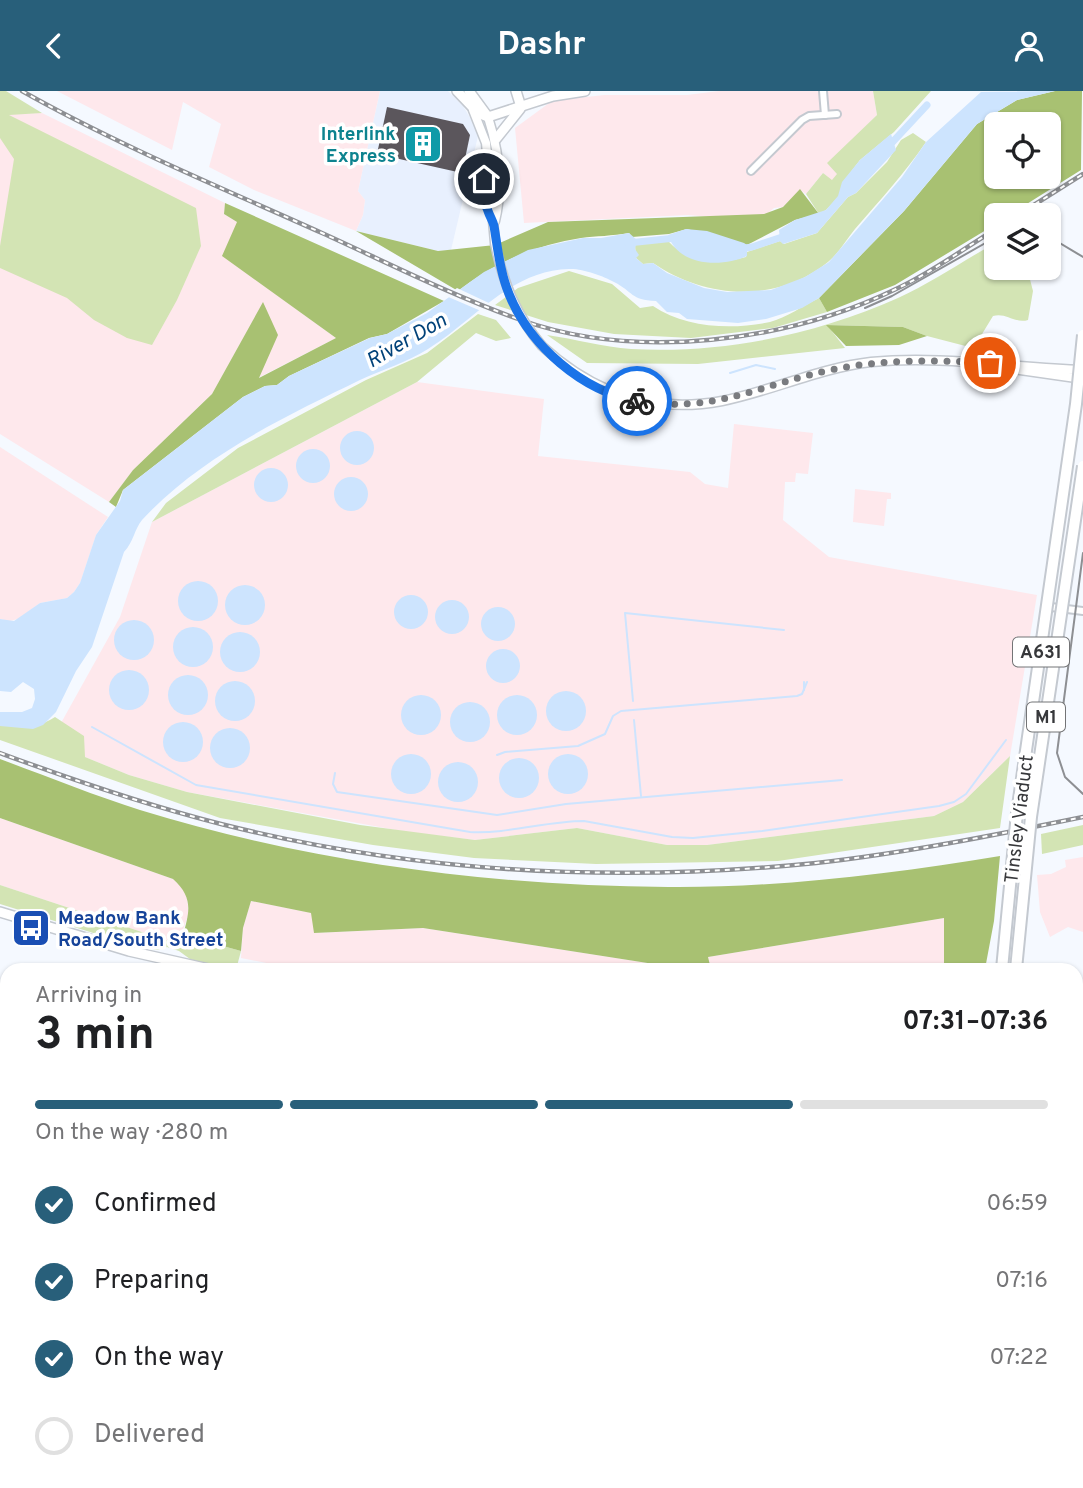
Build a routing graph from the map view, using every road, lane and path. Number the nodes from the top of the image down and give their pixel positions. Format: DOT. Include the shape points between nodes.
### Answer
graph roads {
  1 [pos="457,91"];
  2 [pos="470,91"];
  3 [pos="516,91"];
  4 [pos="585,91"];
  5 [pos="823,91"];
  6 [pos="472,107"];
  7 [pos="521,107"];
  8 [pos="837,114"];
  9 [pos="825,115"];
  10 [pos="488,117"];
  11 [pos="496,139"];
  12 [pos="751,171"];
  13 [pos="494,224"];
  14 [pos="1083,335"];
  15 [pos="990,363"];
  16 [pos="1083,370"];
  17 [pos="1083,380"];
  18 [pos="1083,465"];
  19 [pos="1083,494"];
  20 [pos="1051,607"];
  21 [pos="1083,611"];
  22 [pos="0,912"];
  23 [pos="182,963"];
  24 [pos="1004,963"];
  25 [pos="1005,963"];
  26 [pos="1019,963"];
  27 [pos="1019,963"];
  1 -- 6 [label="main road"];
  2 -- 10 [label="main road"];
  3 -- 7 [label="main road"];
  4 -- 7 [label="main road"];
  5 -- 9 [label="street"];
  6 -- 10 [label="main road"];
  6 -- 13 [label="street" via="483,132"];
  7 -- 10 [label="main road"];
  7 -- 11 [label="main road"];
  8 -- 9 [label="street"];
  9 -- 12 [label="street" via="803,120"];
  10 -- 11 [label="street"];
  11 -- 13 [label="street" via="499,183"];
  13 -- 15 [label="street, bridge" via="509,295 523,322 561,364 630,400 691,405 723,401 869,362"];
  14 -- 24 [label="highway, Tinsley Viaduct / A631, bridge" via="1017,813"];
  15 -- 16 [label="street"];
  15 -- 17 [label="street"];
  17 -- 25 [label="highway, Tinsley Viaduct / M1, bridge" via="1020,813"];
  18 -- 26 [label="highway, Tinsley Viaduct / M1, bridge" via="1031,817"];
  19 -- 27 [label="highway, Tinsley Viaduct / A631, bridge" via="1034,818"];
  20 -- 21 [label="street"];
  22 -- 23 [label="main road"];
}
